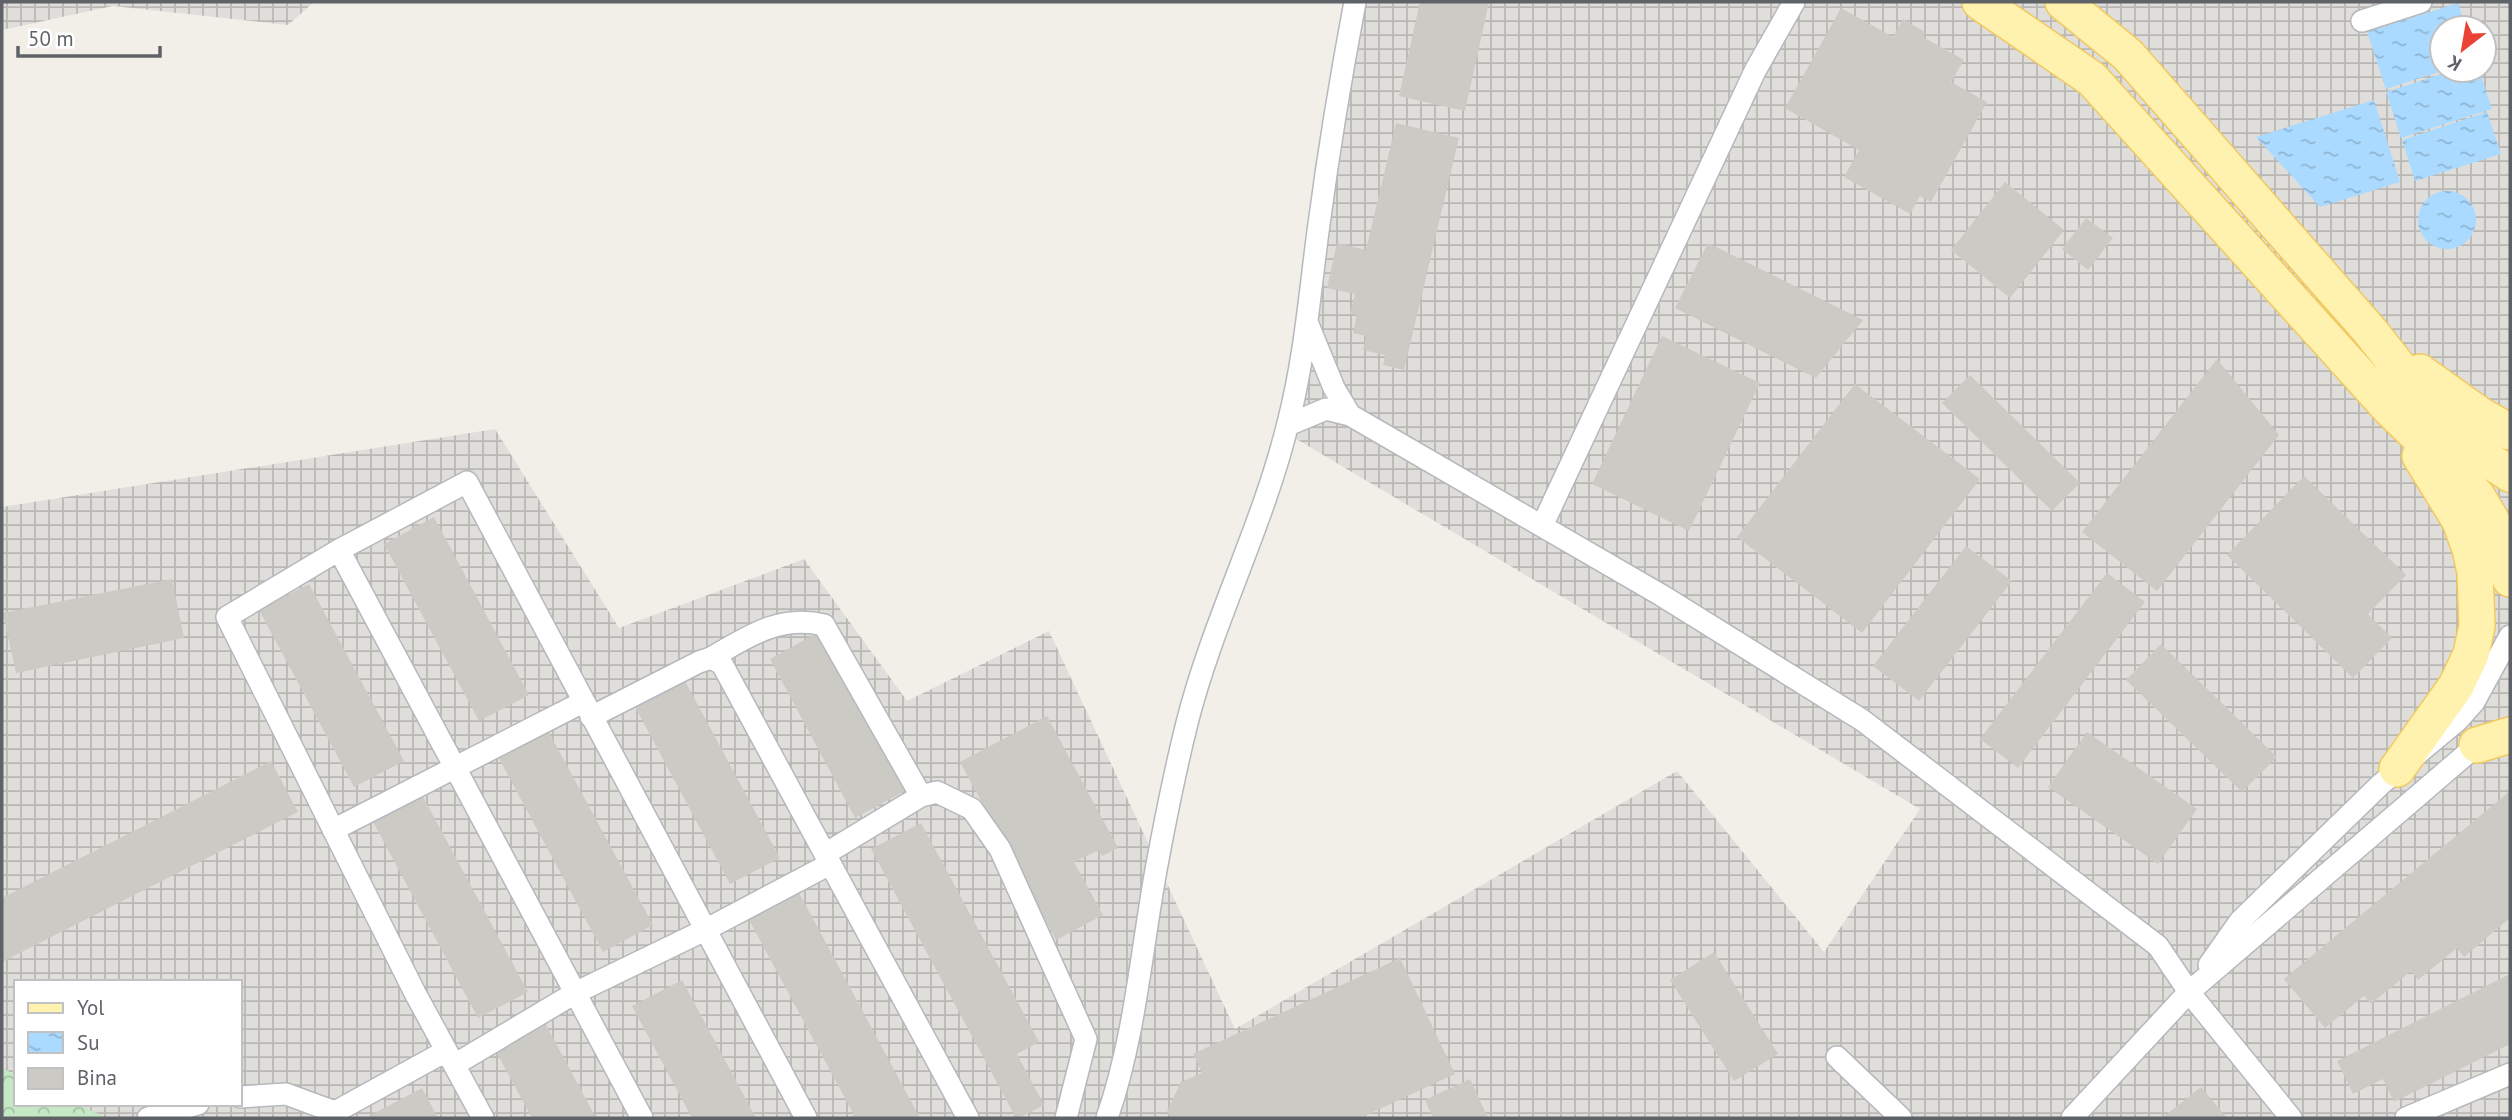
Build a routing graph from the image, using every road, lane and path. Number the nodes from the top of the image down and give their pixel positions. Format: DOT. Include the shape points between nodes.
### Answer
graph roads {
  1 [pos="1355,2"];
  2 [pos="1794,2"];
  3 [pos="1980,2"];
  4 [pos="2063,2"];
  5 [pos="2421,2"];
  6 [pos="2362,21"];
  7 [pos="1306,320"];
  8 [pos="2371,331"];
  9 [pos="2390,409"];
  10 [pos="1350,415"];
  11 [pos="1288,425"];
  12 [pos="2510,432"];
  13 [pos="2510,474"];
  14 [pos="1542,526"];
  15 [pos="339,550"];
  16 [pos="2510,579"];
  17 [pos="2510,636"];
  18 [pos="711,658"];
  19 [pos="587,709"];
  20 [pos="2510,718"];
  21 [pos="2510,735"];
  22 [pos="2477,746"];
  23 [pos="455,768"];
  24 [pos="2397,769"];
  25 [pos="922,796"];
  26 [pos="333,831"];
  27 [pos="827,859"];
  28 [pos="705,930"];
  29 [pos="2189,992"];
  30 [pos="575,993"];
  31 [pos="1837,1057"];
  32 [pos="450,1058"];
  33 [pos="2510,1074"];
  34 [pos="242,1097"];
  35 [pos="191,1106"];
  36 [pos="333,1115"];
  37 [pos="148,1118"];
  38 [pos="483,1118"];
  39 [pos="642,1118"];
  40 [pos="806,1118"];
  41 [pos="968,1118"];
  42 [pos="1066,1118"];
  43 [pos="1107,1118"];
  44 [pos="1901,1118"];
  45 [pos="2072,1118"];
  46 [pos="2291,1118"];
  47 [pos="2406,1118"];
  1 -- 7 [label="street" via="1331,134"];
  2 -- 14 [label="street" via="1755,71"];
  3 -- 9 [label="main road" via="2092,79"];
  4 -- 8 [label="main road" via="2128,55"];
  5 -- 6 [label="street"];
  7 -- 10 [label="street"];
  7 -- 11 [label="street"];
  8 -- 12 [label="main road" via="2438,387"];
  8 -- 13 [label="main road" via="2464,444"];
  9 -- 16 [label="main road" via="2477,496 2491,521"];
  9 -- 24 [label="main road" via="2460,521 2475,572 2477,612 2471,654 2456,686"];
  10 -- 11 [label="street" via="1326,409"];
  10 -- 14 [label="street"];
  11 -- 43 [label="street" via="1258,526 1211,645 1187,722 1156,870 1135,1013"];
  14 -- 29 [label="street" via="1661,594 1862,720 2158,946"];
  15 -- 19 [label="street" via="467,482"];
  15 -- 23 [label="street"];
  15 -- 26 [label="street" via="227,617"];
  17 -- 24 [label="street" via="2474,702"];
  18 -- 19 [label="street"];
  18 -- 25 [label="street" via="758,630 808,621 824,625"];
  18 -- 27 [label="street" via="722,664"];
  19 -- 23 [label="street"];
  19 -- 28 [label="street"];
  20 -- 22 [label="street"];
  21 -- 22 [label="main road"];
  22 -- 29 [label="street"];
  23 -- 26 [label="street"];
  23 -- 30 [label="street"];
  24 -- 29 [label="street" via="2239,921"];
  25 -- 27 [label="street"];
  25 -- 42 [label="street" via="937,792 955,799 983,823 1000,849 1086,1039"];
  26 -- 32 [label="street"];
  27 -- 28 [label="street"];
  27 -- 41 [label="street"];
  28 -- 30 [label="street"];
  28 -- 40 [label="street"];
  29 -- 45 [label="street"];
  29 -- 46 [label="street"];
  30 -- 32 [label="street"];
  30 -- 39 [label="street"];
  31 -- 44 [label="street"];
  32 -- 36 [label="street"];
  32 -- 38 [label="street"];
  33 -- 47 [label="street"];
  34 -- 36 [label="street" via="286,1094"];
  35 -- 37 [label="street"];
}
